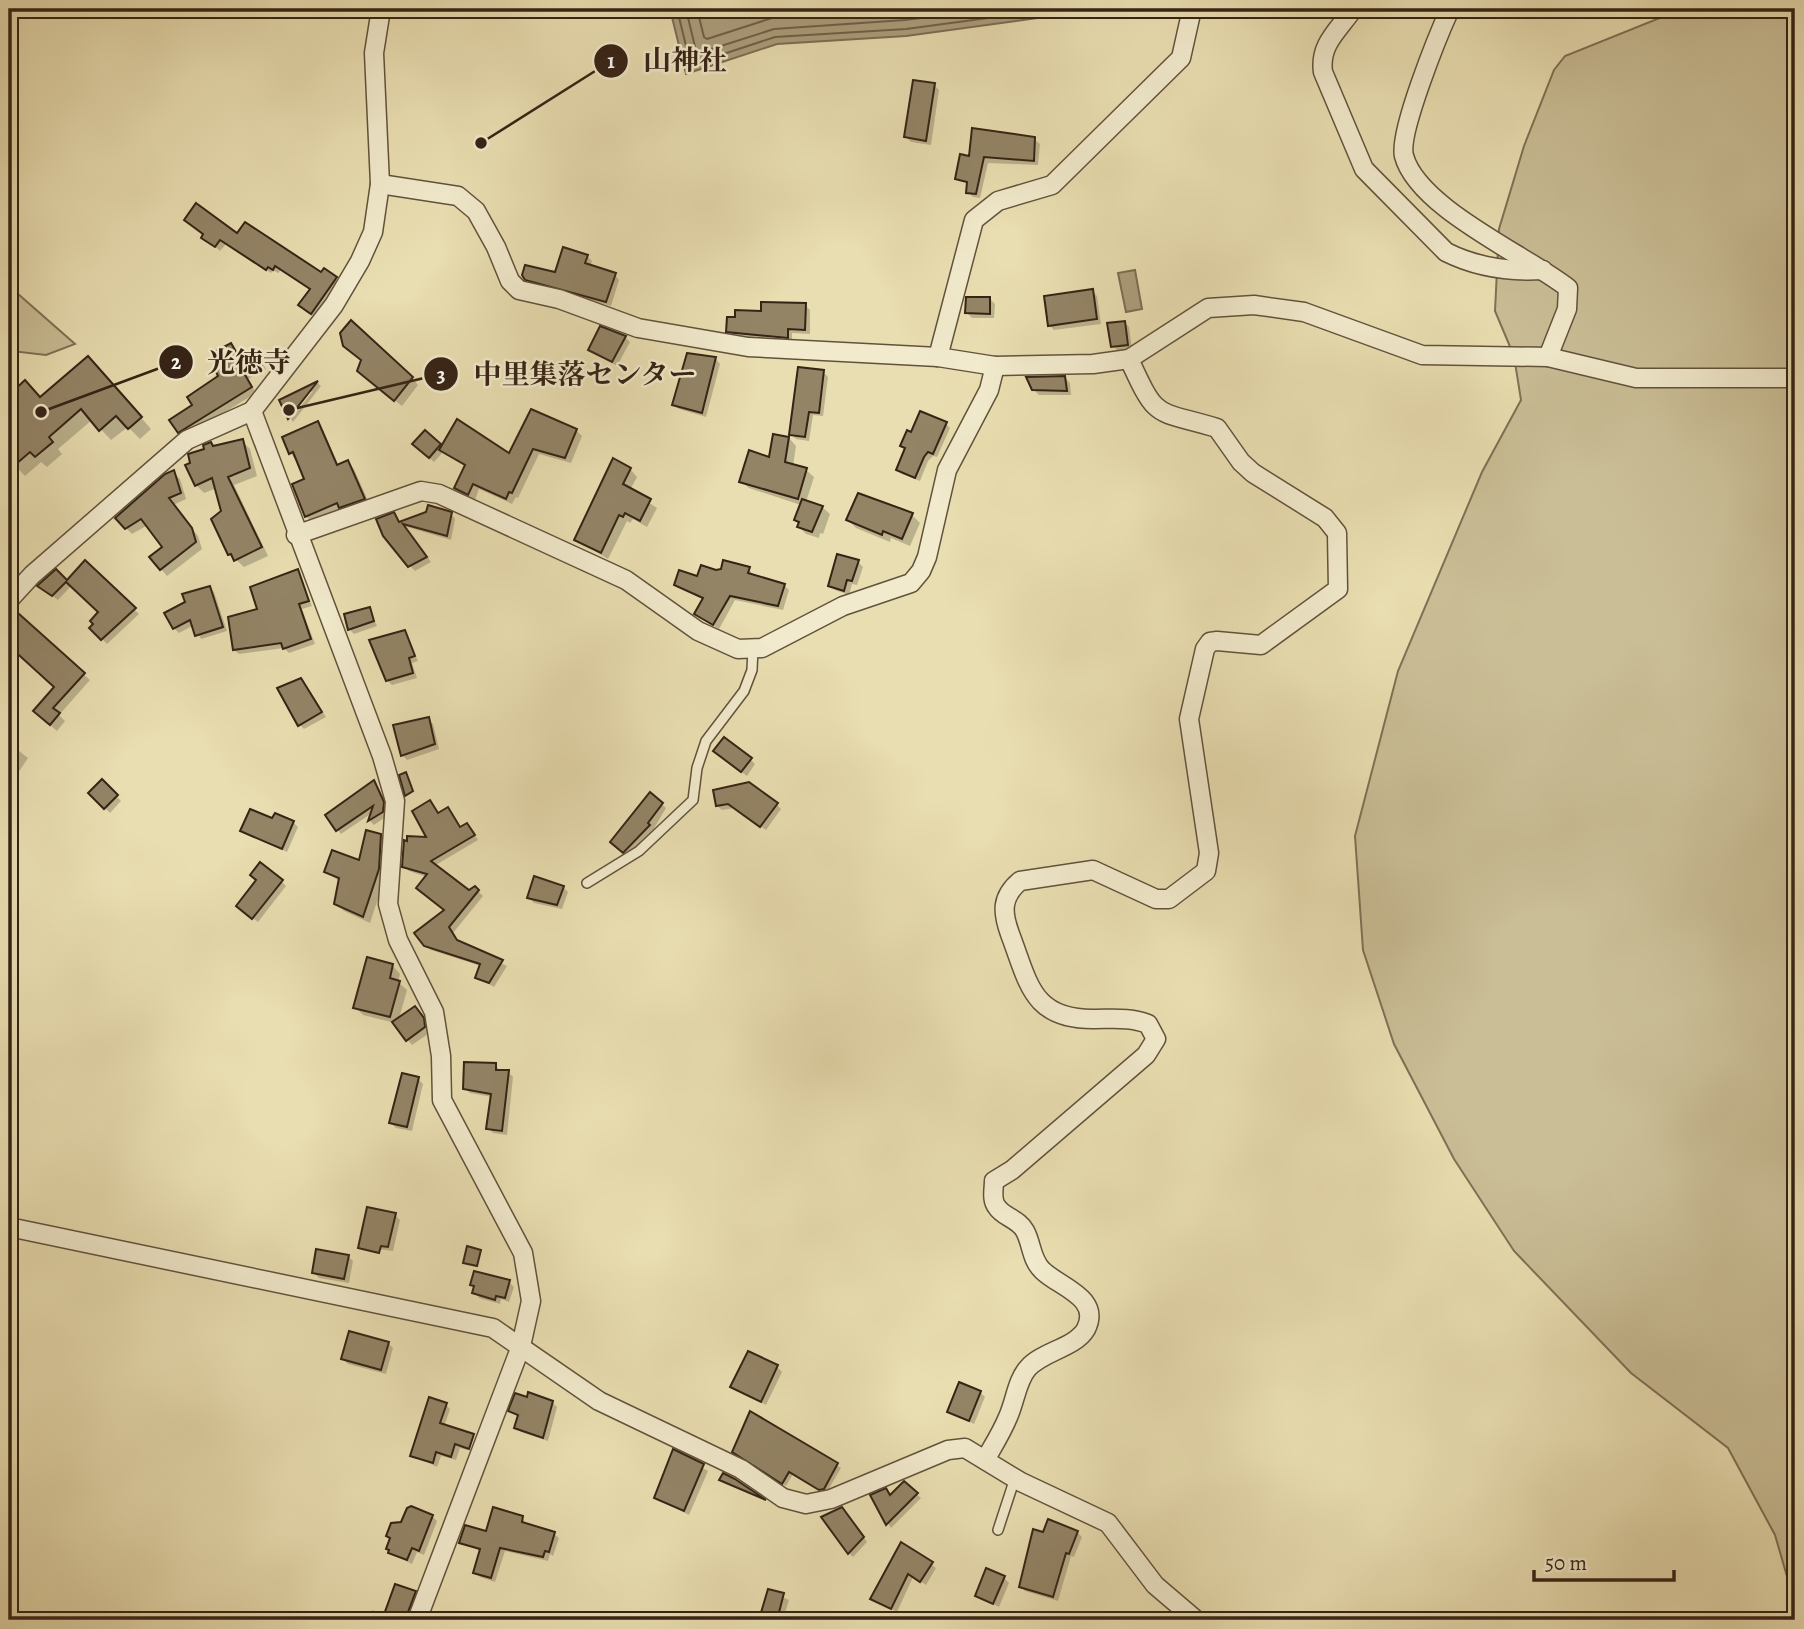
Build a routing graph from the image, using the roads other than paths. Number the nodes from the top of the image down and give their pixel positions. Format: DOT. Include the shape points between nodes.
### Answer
graph roads {
  1 [pos="381,9"];
  2 [pos="1192,9"];
  3 [pos="1353,9"];
  4 [pos="1450,9"];
  5 [pos="380,184"];
  6 [pos="1543,270"];
  7 [pos="938,357"];
  8 [pos="1548,357"];
  9 [pos="1129,359"];
  10 [pos="995,366"];
  11 [pos="1795,378"];
  12 [pos="252,411"];
  13 [pos="296,535"];
  14 [pos="9,600"];
  15 [pos="753,648"];
  16 [pos="587,883"];
  17 [pos="9,1227"];
  18 [pos="521,1346"];
  19 [pos="985,1460"];
  20 [pos="1015,1478"];
  21 [pos="998,1530"];
  22 [pos="417,1620"];
  23 [pos="1196,1620"];
  1 -- 5 [label="street" via="374,53"];
  2 -- 7 [label="street" via="1181,58 1052,185 998,201 974,220"];
  3 -- 6 [label="street" via="1325,46 1322,61 1364,169 1446,252 1461,260 1516,271"];
  4 -- 6 [label="street" via="1420,85 1403,154 1414,176 1449,211"];
  5 -- 7 [label="street" via="458,196 476,211 510,281 519,290 559,299 638,328 748,347"];
  5 -- 12 [label="street" via="373,232 360,261 334,305"];
  6 -- 8 [label="street" via="1568,288 1567,309"];
  7 -- 10 [label="street"];
  8 -- 9 [label="street" via="1422,355 1304,312 1254,306 1208,308"];
  8 -- 11 [label="street" via="1636,379"];
  9 -- 10 [label="street"];
  9 -- 19 [label="street" via="1153,407 1164,415 1217,428 1253,473 1325,518 1337,533 1338,589 1267,642 1249,646 1217,641 1205,649 1189,719 1209,853 1206,871 1169,899 1156,899 1093,870 1020,881 1003,904 1004,917 1039,1002 1066,1018 1135,1019 1148,1024 1156,1039 1146,1055 994,1181 997,1208 1025,1229 1034,1260 1043,1271 1083,1301 1088,1321 1077,1338 1025,1371 1008,1419"];
  10 -- 15 [label="street" via="989,390 947,470 927,557 911,583 843,606 762,648"];
  12 -- 13 [label="street"];
  12 -- 14 [label="street" via="187,440"];
  13 -- 15 [label="street" via="421,491 439,494 626,580 698,631 738,649"];
  13 -- 18 [label="street" via="382,756 395,802 388,904 398,940 434,1012 442,1100 523,1253 531,1301"];
  15 -- 16 [label="lane" via="752,670 744,691 706,741 693,800 639,851"];
  17 -- 18 [label="street" via="493,1328"];
  18 -- 19 [label="street" via="599,1401 741,1469 783,1498 806,1504 831,1499 948,1450 965,1448"];
  18 -- 22 [label="street"];
  19 -- 20 [label="street"];
  20 -- 21 [label="lane"];
  20 -- 23 [label="street" via="1108,1523 1155,1585"];
}
